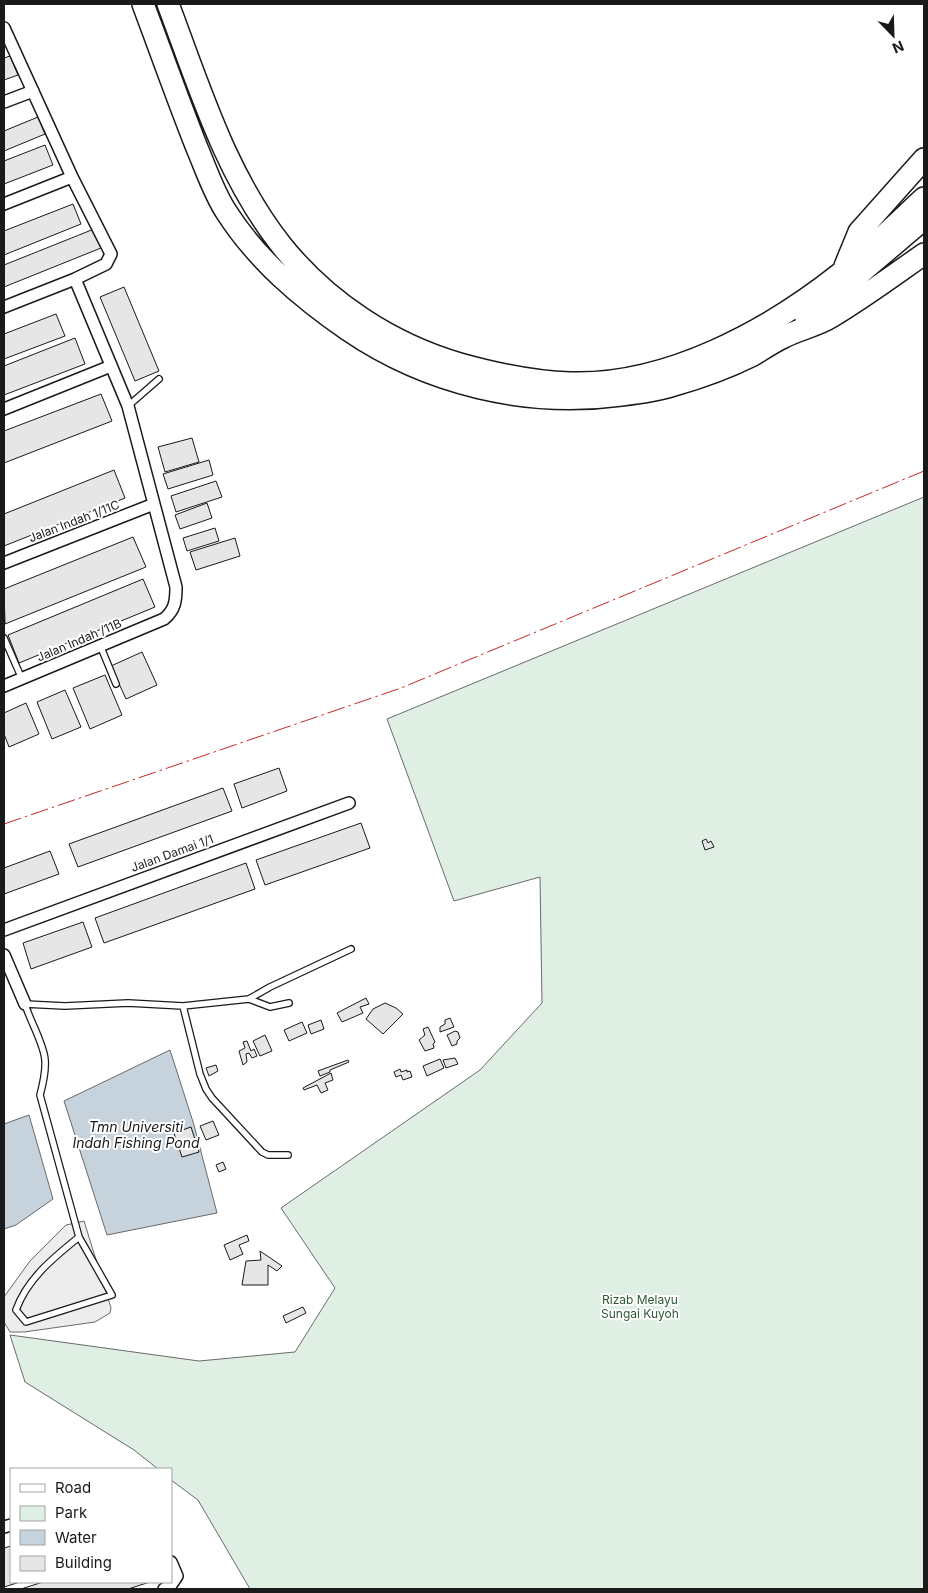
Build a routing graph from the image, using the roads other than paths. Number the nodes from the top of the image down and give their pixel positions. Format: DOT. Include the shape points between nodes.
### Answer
graph roads {
  1 [pos="143,4"];
  2 [pos="168,4"];
  3 [pos="4,28"];
  4 [pos="33,91"];
  5 [pos="4,102"];
  6 [pos="924,159"];
  7 [pos="72,177"];
  8 [pos="924,198"];
  9 [pos="4,204"];
  10 [pos="924,219"];
  11 [pos="924,254"];
  12 [pos="843,271"];
  13 [pos="75,279"];
  14 [pos="4,307"];
  15 [pos="786,335"];
  16 [pos="110,366"];
  17 [pos="159,378"];
  18 [pos="128,406"];
  19 [pos="4,410"];
  20 [pos="154,504"];
  21 [pos="4,563"];
  22 [pos="4,638"];
  23 [pos="100,645"];
  24 [pos="22,679"];
  25 [pos="116,684"];
  26 [pos="4,686"];
  27 [pos="349,803"];
  28 [pos="4,930"];
  29 [pos="351,949"];
  30 [pos="4,955"];
  31 [pos="249,999"];
  32 [pos="289,1003"];
  33 [pos="25,1004"];
  34 [pos="183,1006"];
  35 [pos="288,1155"];
  36 [pos="79,1237"];
  37 [pos="172,1564"];
  38 [pos="164,1589"];
  1 -- 15 [label="highway" via="184,116 226,212 284,281 313,306 393,358 433,375 475,387 561,399 597,399 669,387 712,373"];
  2 -- 12 [label="highway" via="222,144 254,206 282,246 321,288 368,323 433,356 485,371 571,384 641,376 674,367 727,345 769,323"];
  3 -- 4 [label="street"];
  4 -- 5 [label="street"];
  4 -- 7 [label="street"];
  6 -- 12 [label="highway" via="859,232"];
  7 -- 9 [label="street"];
  7 -- 13 [label="street" via="111,254 106,264"];
  8 -- 12 [label="highway"];
  10 -- 15 [label="highway"];
  11 -- 15 [label="highway" via="829,319"];
  13 -- 14 [label="street"];
  13 -- 16 [label="street"];
  16 -- 18 [label="street"];
  16 -- 19 [label="street"];
  17 -- 18 [label="lane"];
  18 -- 20 [label="street"];
  20 -- 21 [label="street, Jalan Indah 1/11C"];
  20 -- 23 [label="street, Jalan Indah /11B" via="176,587 175,606 164,619"];
  22 -- 24 [label="lane"];
  23 -- 24 [label="street, Jalan Indah /11B"];
  23 -- 25 [label="lane"];
  24 -- 26 [label="street, Jalan Indah /11B"];
  27 -- 28 [label="street, Jalan Damai 1/1"];
  29 -- 31 [label="lane"];
  30 -- 33 [label="street"];
  31 -- 32 [label="lane" via="270,1007"];
  31 -- 34 [label="lane"];
  33 -- 34 [label="lane"];
  33 -- 36 [label="lane" via="44,1052 44,1082 40,1095"];
  34 -- 35 [label="lane" via="200,1074 209,1093 262,1152"];
  36 -- 36 [label="lane" via="112,1295 26,1322 16,1310 22,1293 51,1259"];
  37 -- 38 [label="street" via="177,1576"];
}
